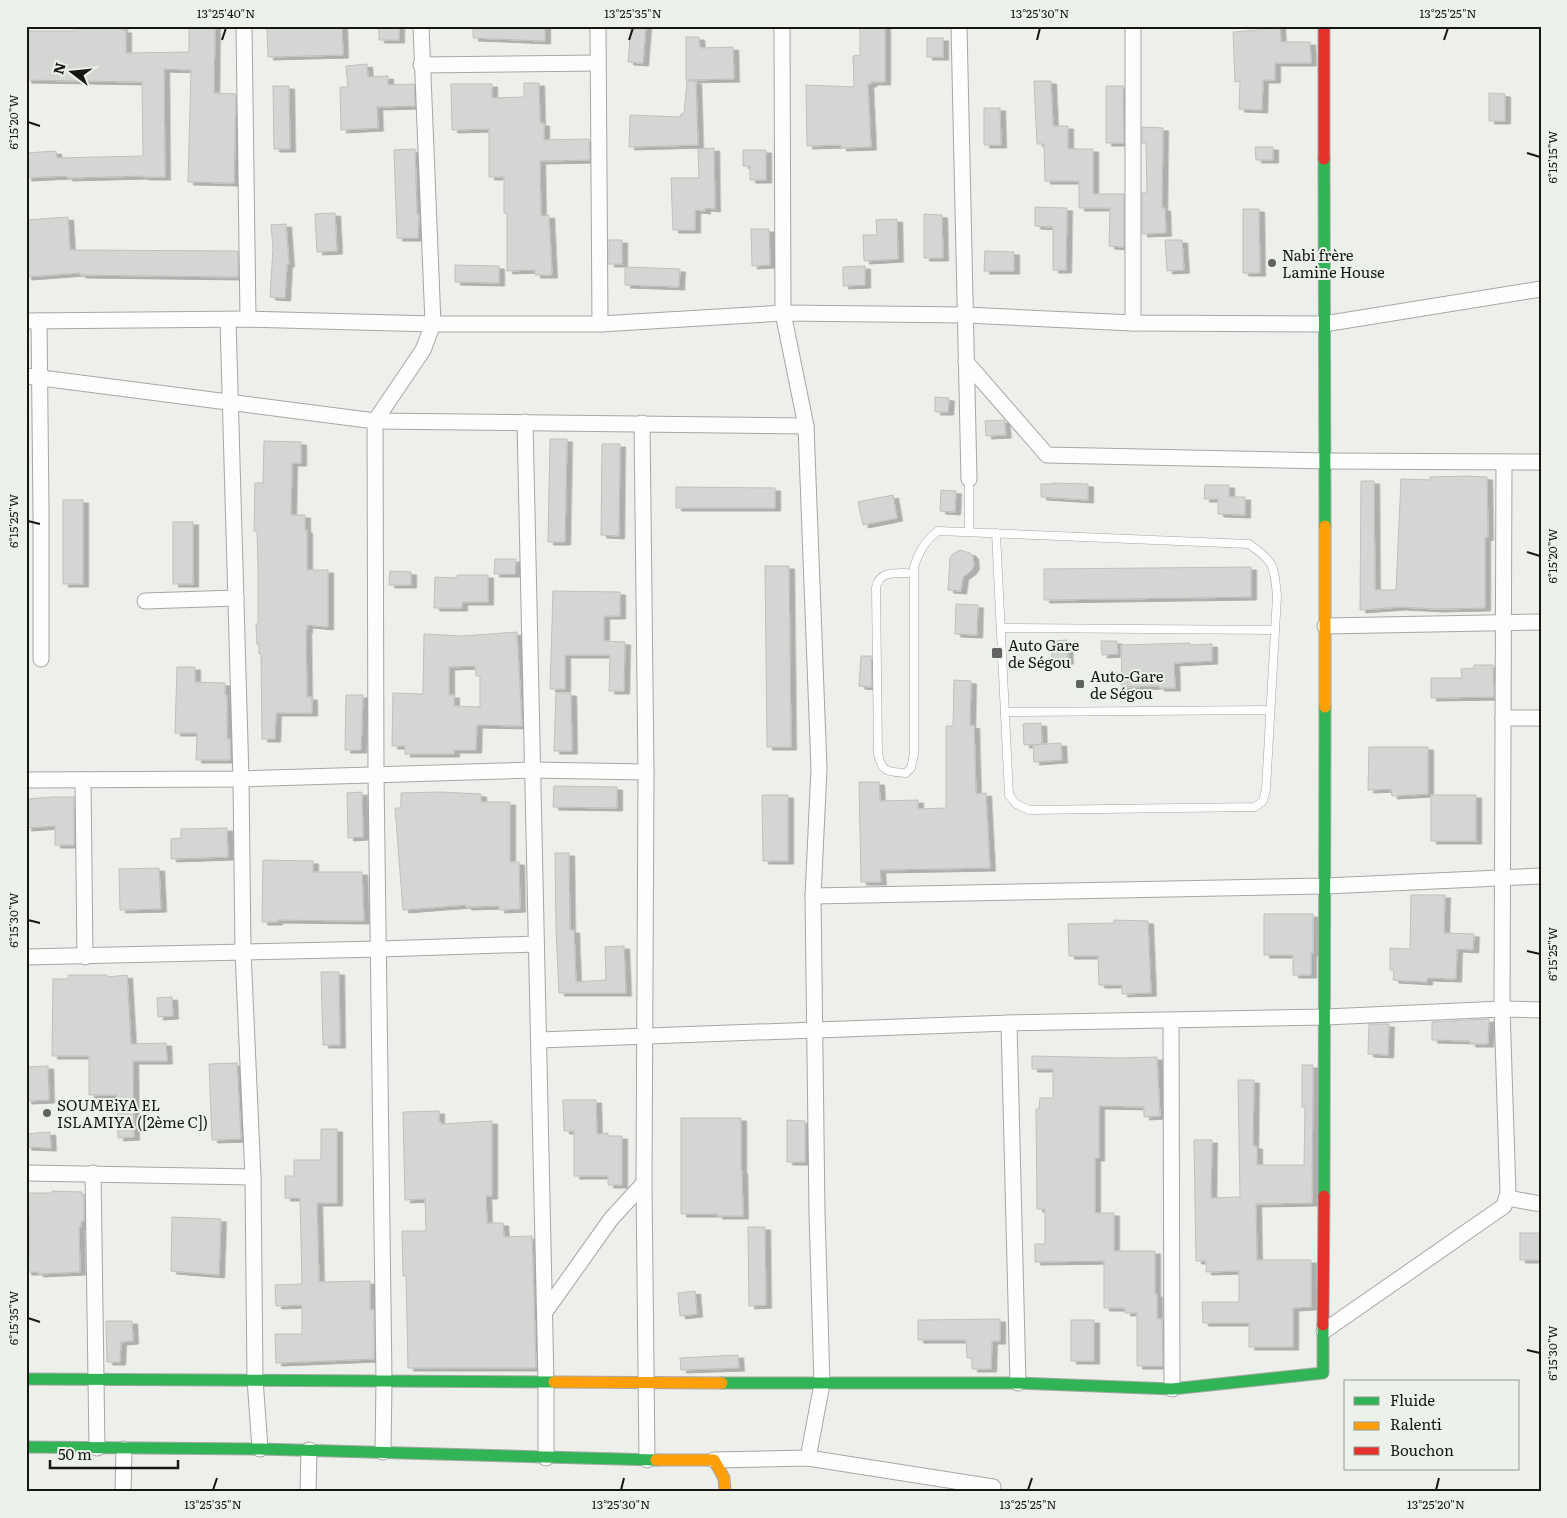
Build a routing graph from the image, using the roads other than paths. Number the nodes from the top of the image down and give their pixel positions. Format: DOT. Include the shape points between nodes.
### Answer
graph roads {
  1 [pos="244,26"];
  2 [pos="421,26"];
  3 [pos="598,26"];
  4 [pos="782,26"];
  5 [pos="959,26"];
  6 [pos="1133,26"];
  7 [pos="1324,26"];
  8 [pos="598,63"];
  9 [pos="421,65"];
  10 [pos="1541,289"];
  11 [pos="783,313"];
  12 [pos="966,315"];
  13 [pos="228,320"];
  14 [pos="248,320"];
  15 [pos="33,321"];
  16 [pos="1133,323"];
  17 [pos="433,324"];
  18 [pos="600,324"];
  19 [pos="1324,324"];
  20 [pos="966,362"];
  21 [pos="33,377"];
  22 [pos="230,401"];
  23 [pos="375,420"];
  24 [pos="525,422"];
  25 [pos="642,423"];
  26 [pos="806,426"];
  27 [pos="1325,461"];
  28 [pos="1504,462"];
  29 [pos="1541,462"];
  30 [pos="969,479"];
  31 [pos="968,532"];
  32 [pos="996,532"];
  33 [pos="914,573"];
  34 [pos="236,598"];
  35 [pos="145,601"];
  36 [pos="1504,622"];
  37 [pos="1541,622"];
  38 [pos="1325,626"];
  39 [pos="1001,628"];
  40 [pos="1275,630"];
  41 [pos="41,659"];
  42 [pos="1270,710"];
  43 [pos="1005,712"];
  44 [pos="1503,718"];
  45 [pos="1541,718"];
  46 [pos="532,770"];
  47 [pos="646,772"];
  48 [pos="376,775"];
  49 [pos="241,779"];
  50 [pos="26,780"];
  51 [pos="83,780"];
  52 [pos="1541,876"];
  53 [pos="1503,878"];
  54 [pos="1326,886"];
  55 [pos="813,896"];
  56 [pos="536,944"];
  57 [pos="380,949"];
  58 [pos="243,952"];
  59 [pos="26,957"];
  60 [pos="86,957"];
  61 [pos="1502,1008"];
  62 [pos="1541,1010"];
  63 [pos="1326,1017"];
  64 [pos="1171,1021"];
  65 [pos="1009,1023"];
  66 [pos="814,1030"];
  67 [pos="645,1036"];
  68 [pos="539,1040"];
  69 [pos="26,1173"];
  70 [pos="93,1173"];
  71 [pos="253,1177"];
  72 [pos="644,1183"];
  73 [pos="1507,1198"];
  74 [pos="1541,1204"];
  75 [pos="545,1312"];
  76 [pos="1324,1331"];
  77 [pos="255,1378"];
  78 [pos="26,1379"];
  79 [pos="96,1379"];
  80 [pos="384,1380"];
  81 [pos="546,1382"];
  82 [pos="645,1382"];
  83 [pos="1018,1383"];
  84 [pos="822,1384"];
  85 [pos="1172,1389"];
  86 [pos="26,1447"];
  87 [pos="97,1448"];
  88 [pos="124,1449"];
  89 [pos="260,1449"];
  90 [pos="309,1450"];
  91 [pos="383,1452"];
  92 [pos="546,1458"];
  93 [pos="808,1458"];
  94 [pos="646,1460"];
  95 [pos="714,1460"];
  96 [pos="993,1486"];
  97 [pos="123,1492"];
  98 [pos="308,1492"];
  99 [pos="725,1492"];
  1 -- 14 [label="street"];
  2 -- 9 [label="street"];
  3 -- 8 [label="street"];
  4 -- 11 [label="street"];
  5 -- 12 [label="street"];
  6 -- 16 [label="street"];
  7 -- 19 [label="street"];
  8 -- 9 [label="street"];
  8 -- 18 [label="street"];
  9 -- 17 [label="street"];
  10 -- 19 [label="street"];
  11 -- 12 [label="street"];
  11 -- 18 [label="street"];
  11 -- 26 [label="street"];
  12 -- 16 [label="street"];
  12 -- 20 [label="street"];
  13 -- 14 [label="street"];
  13 -- 15 [label="street"];
  13 -- 22 [label="street"];
  14 -- 17 [label="street"];
  15 -- 21 [label="street"];
  16 -- 19 [label="street"];
  17 -- 18 [label="street"];
  17 -- 23 [label="street" via="423,350"];
  19 -- 27 [label="street"];
  20 -- 27 [label="street" via="1047,455"];
  20 -- 30 [label="street"];
  21 -- 22 [label="street"];
  21 -- 41 [label="street"];
  22 -- 23 [label="street"];
  22 -- 34 [label="street"];
  23 -- 24 [label="street"];
  23 -- 48 [label="street"];
  24 -- 25 [label="street"];
  24 -- 46 [label="street"];
  25 -- 26 [label="street"];
  25 -- 47 [label="street"];
  26 -- 55 [label="street" via="819,769"];
  27 -- 28 [label="street"];
  27 -- 38 [label="street"];
  28 -- 29 [label="street"];
  28 -- 36 [label="street"];
  30 -- 31 [label="lane"];
  31 -- 32 [label="lane"];
  31 -- 33 [label="lane" via="938,531 918,552"];
  32 -- 39 [label="lane"];
  32 -- 40 [label="lane" via="1249,544 1267,557 1274,569 1277,596"];
  33 -- 33 [label="lane" via="914,754 911,768 906,773 892,772 880,763 878,753 876,588 881,577"];
  34 -- 35 [label="street"];
  34 -- 49 [label="street"];
  36 -- 37 [label="street"];
  36 -- 38 [label="street"];
  36 -- 44 [label="street"];
  38 -- 54 [label="street"];
  39 -- 40 [label="lane"];
  39 -- 43 [label="lane"];
  40 -- 42 [label="lane"];
  42 -- 43 [label="lane"];
  42 -- 43 [label="lane" via="1266,789 1263,801 1255,807 1029,810 1016,804 1009,795"];
  44 -- 45 [label="street"];
  44 -- 53 [label="street"];
  46 -- 47 [label="street"];
  46 -- 48 [label="street"];
  46 -- 56 [label="street"];
  47 -- 67 [label="street"];
  48 -- 49 [label="street"];
  48 -- 57 [label="street"];
  49 -- 51 [label="street"];
  49 -- 58 [label="street"];
  50 -- 51 [label="street"];
  51 -- 60 [label="street"];
  52 -- 53 [label="street"];
  53 -- 54 [label="street"];
  53 -- 61 [label="street"];
  54 -- 55 [label="street"];
  54 -- 63 [label="street"];
  55 -- 66 [label="street"];
  56 -- 57 [label="street"];
  56 -- 68 [label="street"];
  57 -- 58 [label="street"];
  57 -- 80 [label="street"];
  58 -- 60 [label="street"];
  58 -- 71 [label="street"];
  59 -- 60 [label="street"];
  61 -- 62 [label="street"];
  61 -- 63 [label="street"];
  61 -- 73 [label="street"];
  63 -- 64 [label="street"];
  63 -- 76 [label="street"];
  64 -- 65 [label="street"];
  64 -- 85 [label="street"];
  65 -- 66 [label="street"];
  65 -- 83 [label="street"];
  66 -- 67 [label="street"];
  66 -- 84 [label="street"];
  67 -- 68 [label="street"];
  67 -- 72 [label="street"];
  68 -- 75 [label="street"];
  69 -- 70 [label="street"];
  70 -- 71 [label="street"];
  70 -- 79 [label="street"];
  71 -- 77 [label="street"];
  72 -- 75 [label="street" via="611,1220"];
  72 -- 82 [label="street"];
  73 -- 74 [label="street"];
  73 -- 76 [label="street" via="1504,1206"];
  75 -- 81 [label="street"];
  76 -- 85 [label="street" via="1323,1373"];
  77 -- 79 [label="street"];
  77 -- 80 [label="street"];
  77 -- 89 [label="street"];
  78 -- 79 [label="street"];
  79 -- 87 [label="street"];
  80 -- 81 [label="street"];
  80 -- 91 [label="street"];
  81 -- 82 [label="street"];
  81 -- 92 [label="street"];
  82 -- 84 [label="street"];
  82 -- 94 [label="street"];
  83 -- 84 [label="street"];
  83 -- 85 [label="street"];
  84 -- 93 [label="street"];
  86 -- 87 [label="street"];
  87 -- 88 [label="street"];
  88 -- 89 [label="street"];
  88 -- 97 [label="street"];
  89 -- 90 [label="street"];
  90 -- 91 [label="street"];
  90 -- 98 [label="street"];
  91 -- 92 [label="street"];
  92 -- 94 [label="street"];
  93 -- 95 [label="street"];
  93 -- 96 [label="street"];
  94 -- 95 [label="street"];
  95 -- 99 [label="street" via="724,1478"];
}
